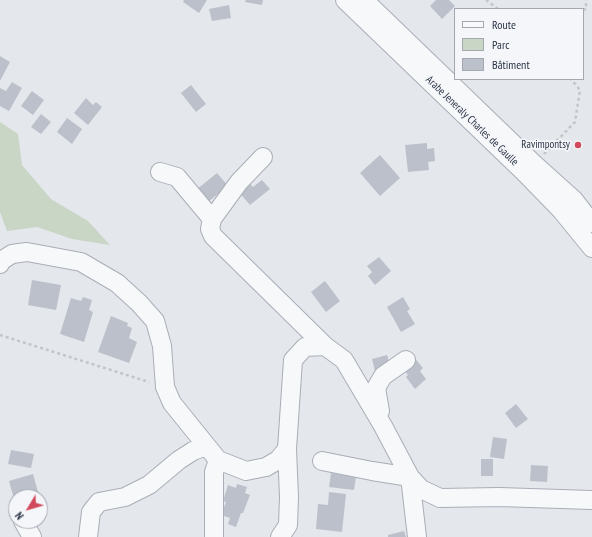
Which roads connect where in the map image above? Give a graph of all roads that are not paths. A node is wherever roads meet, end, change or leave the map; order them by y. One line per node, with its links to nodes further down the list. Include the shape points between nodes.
1 (346, 0): 7 (street, Arabe Jeneraly Charles de Gaulle, via 524,172 561,210)
2 (364, 0): 6 (street, Arabe Jeneraly Charles de Gaulle, via 574,200)
3 (263, 157): 5 (street, via 238,182)
4 (160, 172): 5 (street, via 177,177)
5 (212, 219): 9 (street, via 210,229 213,236)
6 (592, 223)
7 (592, 248)
8 (0, 262): 12 (street, via 12,254 27,252 82,262 117,283 140,303 155,321 162,346 165,387 172,403)
9 (325, 346): 11 (street, via 344,360); 13 (street, via 305,347 294,360)
10 (406, 360): 11 (street, via 382,376 376,388)
11 (383, 426): 16 (street)
12 (206, 446): 14 (street); 18 (street, via 179,460 149,485 125,497 99,502 91,512)
13 (287, 449): 14 (street, via 278,460 266,467 246,471); 20 (street, via 288,525)
14 (218, 460): 19 (street, via 214,472)
15 (322, 461): 16 (street)
16 (410, 477): 17 (street, via 421,489 440,498); 21 (street)
17 (592, 500)
18 (88, 537)
19 (214, 537)
20 (280, 537)
21 (417, 537)

